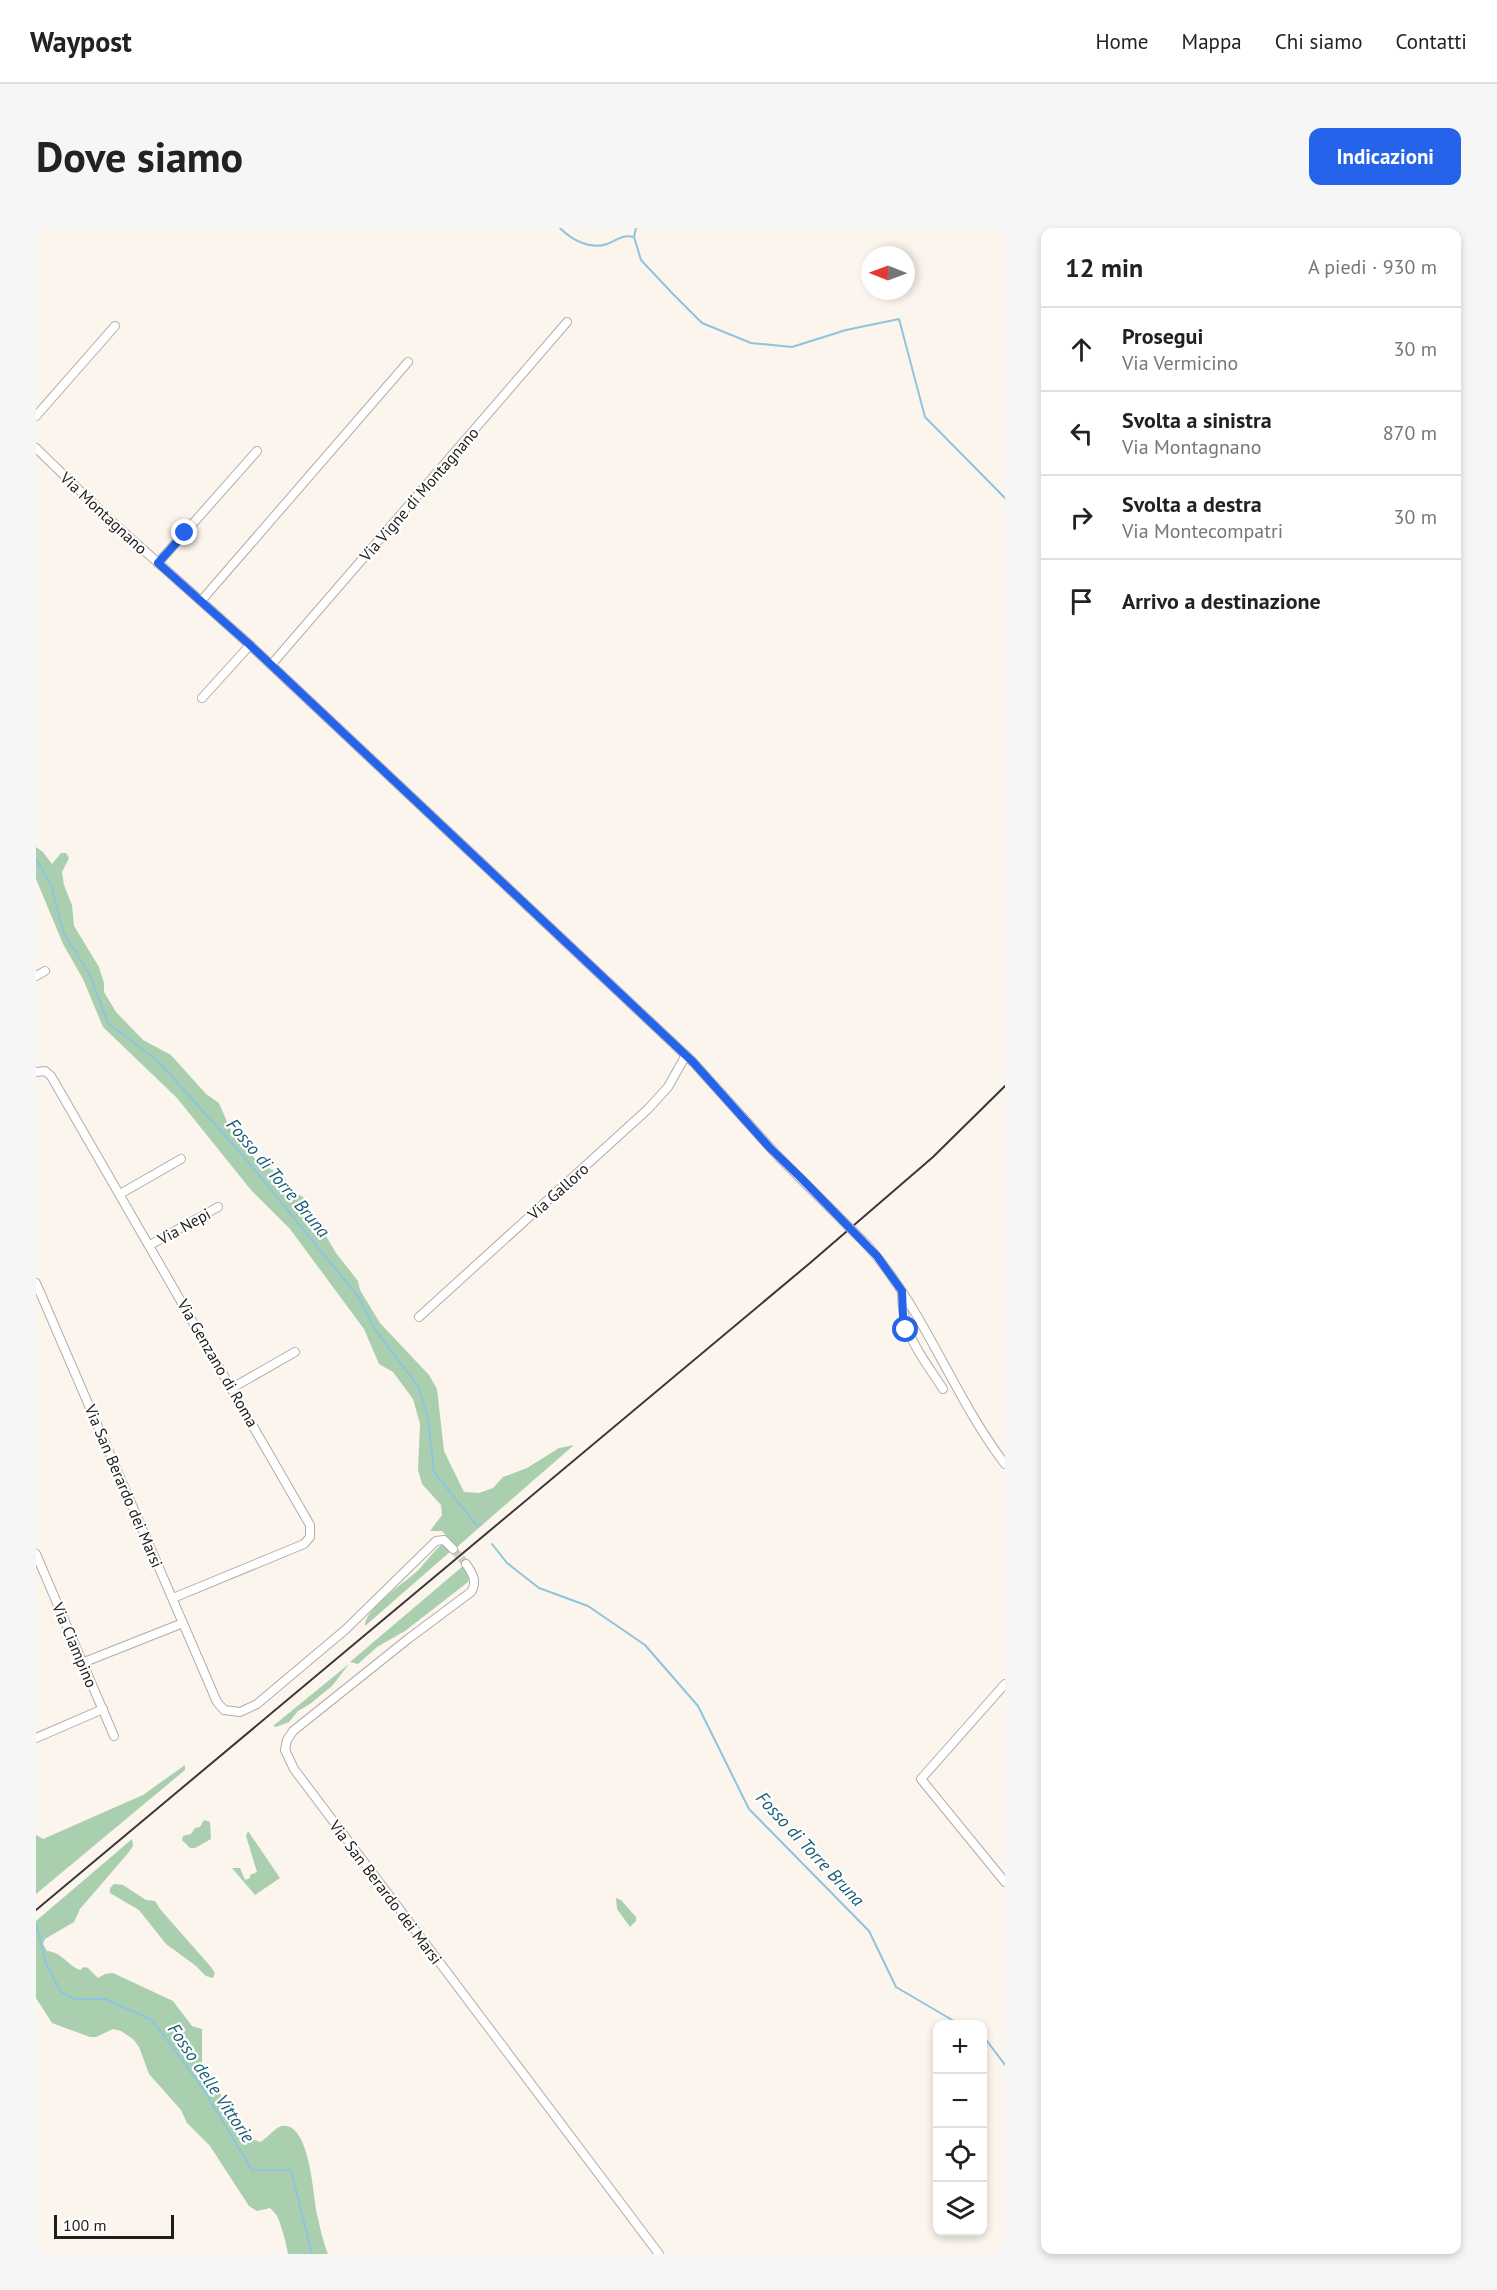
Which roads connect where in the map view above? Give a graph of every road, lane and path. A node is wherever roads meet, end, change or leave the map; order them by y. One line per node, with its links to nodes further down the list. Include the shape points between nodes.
1 (567, 322): 10 (street, Via Vigne di Montagnano)
2 (115, 326): 4 (street)
3 (408, 362): 8 (street)
4 (36, 416)
5 (36, 448): 7 (street, Via Montagnano)
6 (257, 451): 7 (street)
7 (158, 563): 8 (street, Via Montagnano)
8 (201, 601): 9 (street, Via Montagnano)
9 (250, 645): 10 (street, Via Montagnano); 11 (street)
10 (271, 665): 14 (street, Via Montagnano)
11 (202, 698)
12 (45, 971): 13 (street)
13 (36, 976)
14 (686, 1054): 21 (street, Via Montagnano, bridge, via 770,1148 868,1246); 22 (street, Via Galloro, via 665,1091 648,1109)
15 (36, 1072): 17 (street, Via Genzano di Roma, via 43,1070 51,1076)
16 (181, 1160): 17 (street)
17 (120, 1194): 19 (street, Via Genzano di Roma)
18 (218, 1207): 19 (street, Via Nepi)
19 (150, 1245): 24 (street, Via Genzano di Roma)
20 (36, 1283): 30 (street, Via San Berardo dei Marsi)
21 (902, 1291): 25 (street, via 908,1334); 26 (street, Via Montagnano)
22 (419, 1317)
23 (295, 1352): 24 (street)
24 (232, 1388): 30 (street, Via Genzano di Roma, via 306,1516 310,1537 304,1544)
25 (944, 1389)
26 (1005, 1464)
27 (453, 1549): 31 (street, Via San Berardo dei Marsi, via 444,1540 434,1542 336,1638 257,1704 240,1712 227,1711 219,1704)
28 (36, 1554): 32 (street, Via Ciampino)
29 (466, 1564): 38 (street, Via San Berardo dei Marsi, via 474,1578 471,1592 293,1731 286,1754)
30 (173, 1598): 31 (street, Via San Berardo dei Marsi)
31 (183, 1623): 32 (street)
32 (82, 1663): 34 (street, Via Ciampino)
33 (1005, 1684): 37 (street, via 919,1778)
34 (103, 1709): 35 (street, Via Ciampino); 36 (street)
35 (114, 1736)
36 (36, 1738)
37 (1005, 1882)
38 (659, 2254)

